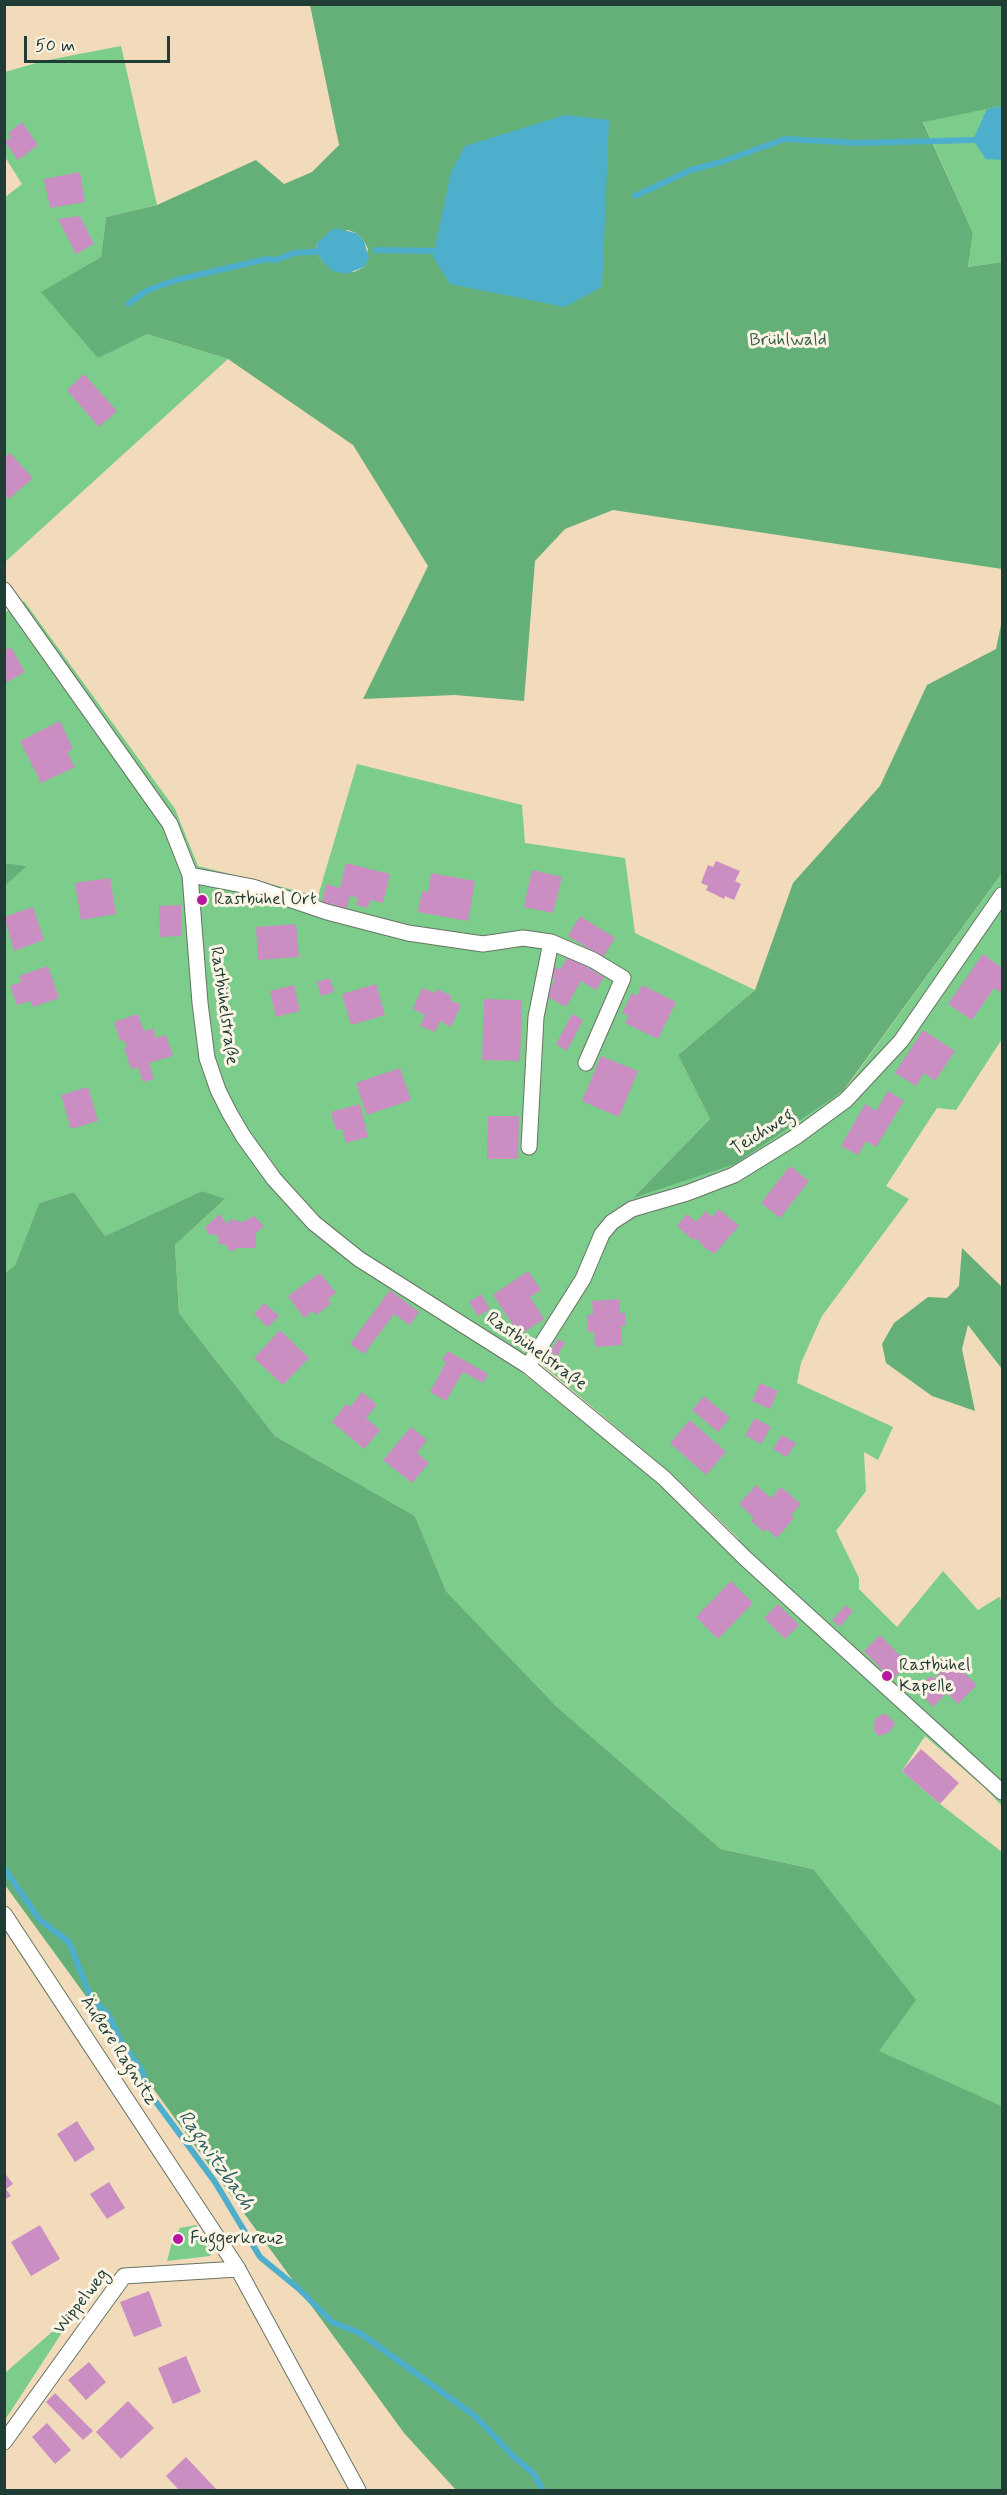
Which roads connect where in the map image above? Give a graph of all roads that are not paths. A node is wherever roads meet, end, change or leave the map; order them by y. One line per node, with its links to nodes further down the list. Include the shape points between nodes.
1 (4, 590): 2 (street, Rastbühelstraße, via 170,824)
2 (190, 875): 4 (street, via 253,887 408,933 483,944 523,938); 7 (street, Rastbühelstraße, via 207,1058 221,1097 255,1155 314,1223 359,1259)
3 (1002, 895): 7 (street, Teichweg, via 901,1041 846,1100 734,1175 632,1209 612,1222 602,1234 583,1279)
4 (551, 942): 5 (street, via 623,978); 6 (street, via 536,1017)
5 (586, 1063)
6 (529, 1147)
7 (528, 1366): 8 (street, Rastbühelstraße, via 664,1478 764,1575)
8 (1002, 1792)
9 (4, 1914): 10 (street, Äußere Ragnitz)
10 (238, 2269): 11 (street, Wippelweg, via 124,2276); 12 (street, Äußere Ragnitz)
11 (4, 2442)
12 (358, 2490)

